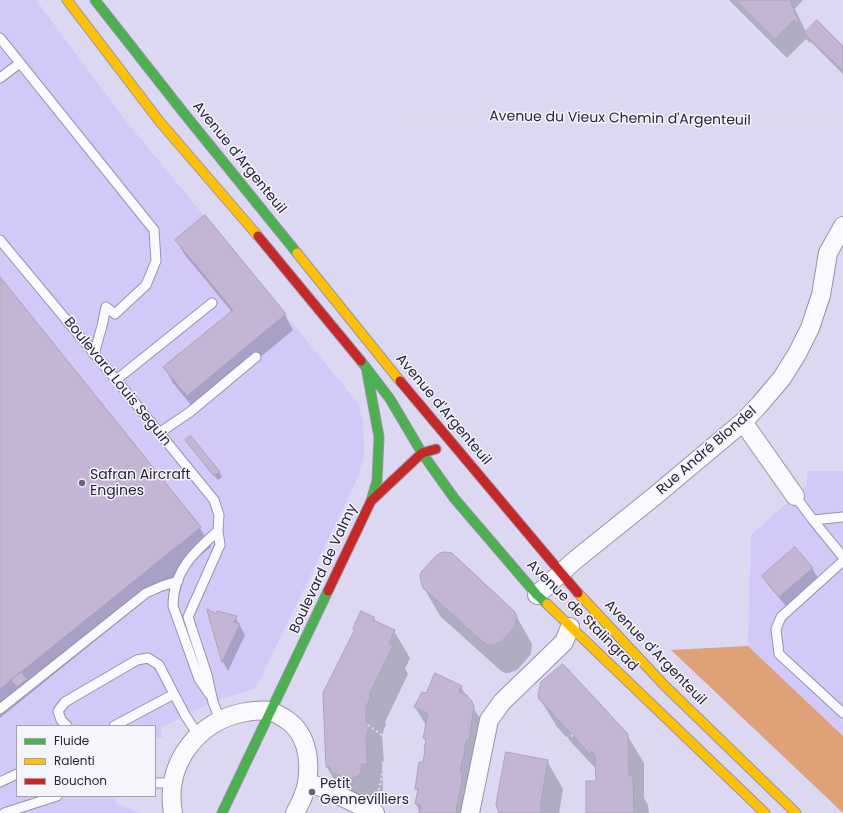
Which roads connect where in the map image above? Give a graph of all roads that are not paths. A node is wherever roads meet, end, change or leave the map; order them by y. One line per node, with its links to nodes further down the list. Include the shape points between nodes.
1 (67, 0): 11 (main road, via 160,122)
2 (95, 0): 13 (main road, Avenue d'Argenteuil, via 182,112)
3 (0, 38): 4 (lane)
4 (20, 63): 5 (lane); 9 (lane, via 154,230 156,261 146,285 115,314 106,307)
5 (0, 78)
6 (843, 226): 15 (street, Rue André Blondel, via 828,253 821,295 810,328 797,354 782,378)
7 (0, 240): 9 (lane, Boulevard Louis Seguin)
8 (212, 303): 12 (lane)
9 (94, 354): 12 (lane, Boulevard Louis Seguin)
10 (256, 357): 17 (lane, via 190,412)
11 (365, 366): 19 (main road, Avenue de Stalingrad, via 390,399); 21 (main road, via 379,437 377,481)
12 (116, 380): 17 (lane, Boulevard Louis Seguin)
13 (416, 400): 14 (main road); 18 (main road, Avenue d'Argenteuil)
14 (418, 415)
15 (743, 422): 20 (street); 27 (street, Rue André Blondel)
16 (420, 430): 19 (main road)
17 (159, 433): 24 (lane, Boulevard Louis Seguin, via 214,500 219,515)
18 (452, 444): 19 (main road, Boulevard de Valmy); 27 (main road, Avenue d'Argenteuil)
19 (422, 453): 21 (main road, Boulevard de Valmy); 29 (main road, Avenue de Stalingrad, via 454,498)
20 (795, 496): 23 (lane)
21 (371, 501): 34 (main road, Boulevard de Valmy)
22 (843, 518): 23 (lane)
23 (813, 520): 25 (lane)
24 (218, 531): 28 (lane, Boulevard Louis Seguin, via 200,546 183,566); 32 (lane, Boulevard Louis Seguin, via 220,545 188,617)
25 (843, 557)
26 (843, 560): 35 (lane, via 781,617 776,629 779,654)
27 (560, 572): 29 (street, Rue André Blondel); 53 (main road, Avenue d'Argenteuil, via 665,686)
28 (178, 581): 32 (lane, Boulevard Louis Seguin, via 173,606 199,679); 33 (lane, via 146,593)
29 (537, 595): 30 (main road, Avenue de Stalingrad)
30 (570, 627): 51 (street, via 564,642 502,702 489,720); 52 (main road, Avenue de Stalingrad)
31 (174, 694): 37 (lane, via 159,665 148,658 137,660 65,702 58,711); 38 (lane); 39 (lane)
32 (213, 700): 36 (lane, Boulevard Louis Seguin)
33 (0, 709)
34 (271, 711): 36 (street, via 235,714); 44 (street, via 293,724 300,733 306,746); 49 (main road, Boulevard de Valmy)
35 (843, 713)
36 (220, 720): 39 (street)
37 (66, 725)
38 (116, 725)
39 (198, 735): 43 (street, via 178,764)
40 (16, 774): 41 (lane)
41 (0, 782)
42 (156, 783): 43 (lane)
43 (173, 783): 48 (street)
44 (307, 783): 46 (street); 50 (street)
45 (54, 797): 47 (lane)
46 (376, 807)
47 (4, 813)
48 (173, 813)
49 (222, 813)
50 (295, 813)
51 (470, 813)
52 (765, 813)
53 (796, 813)

